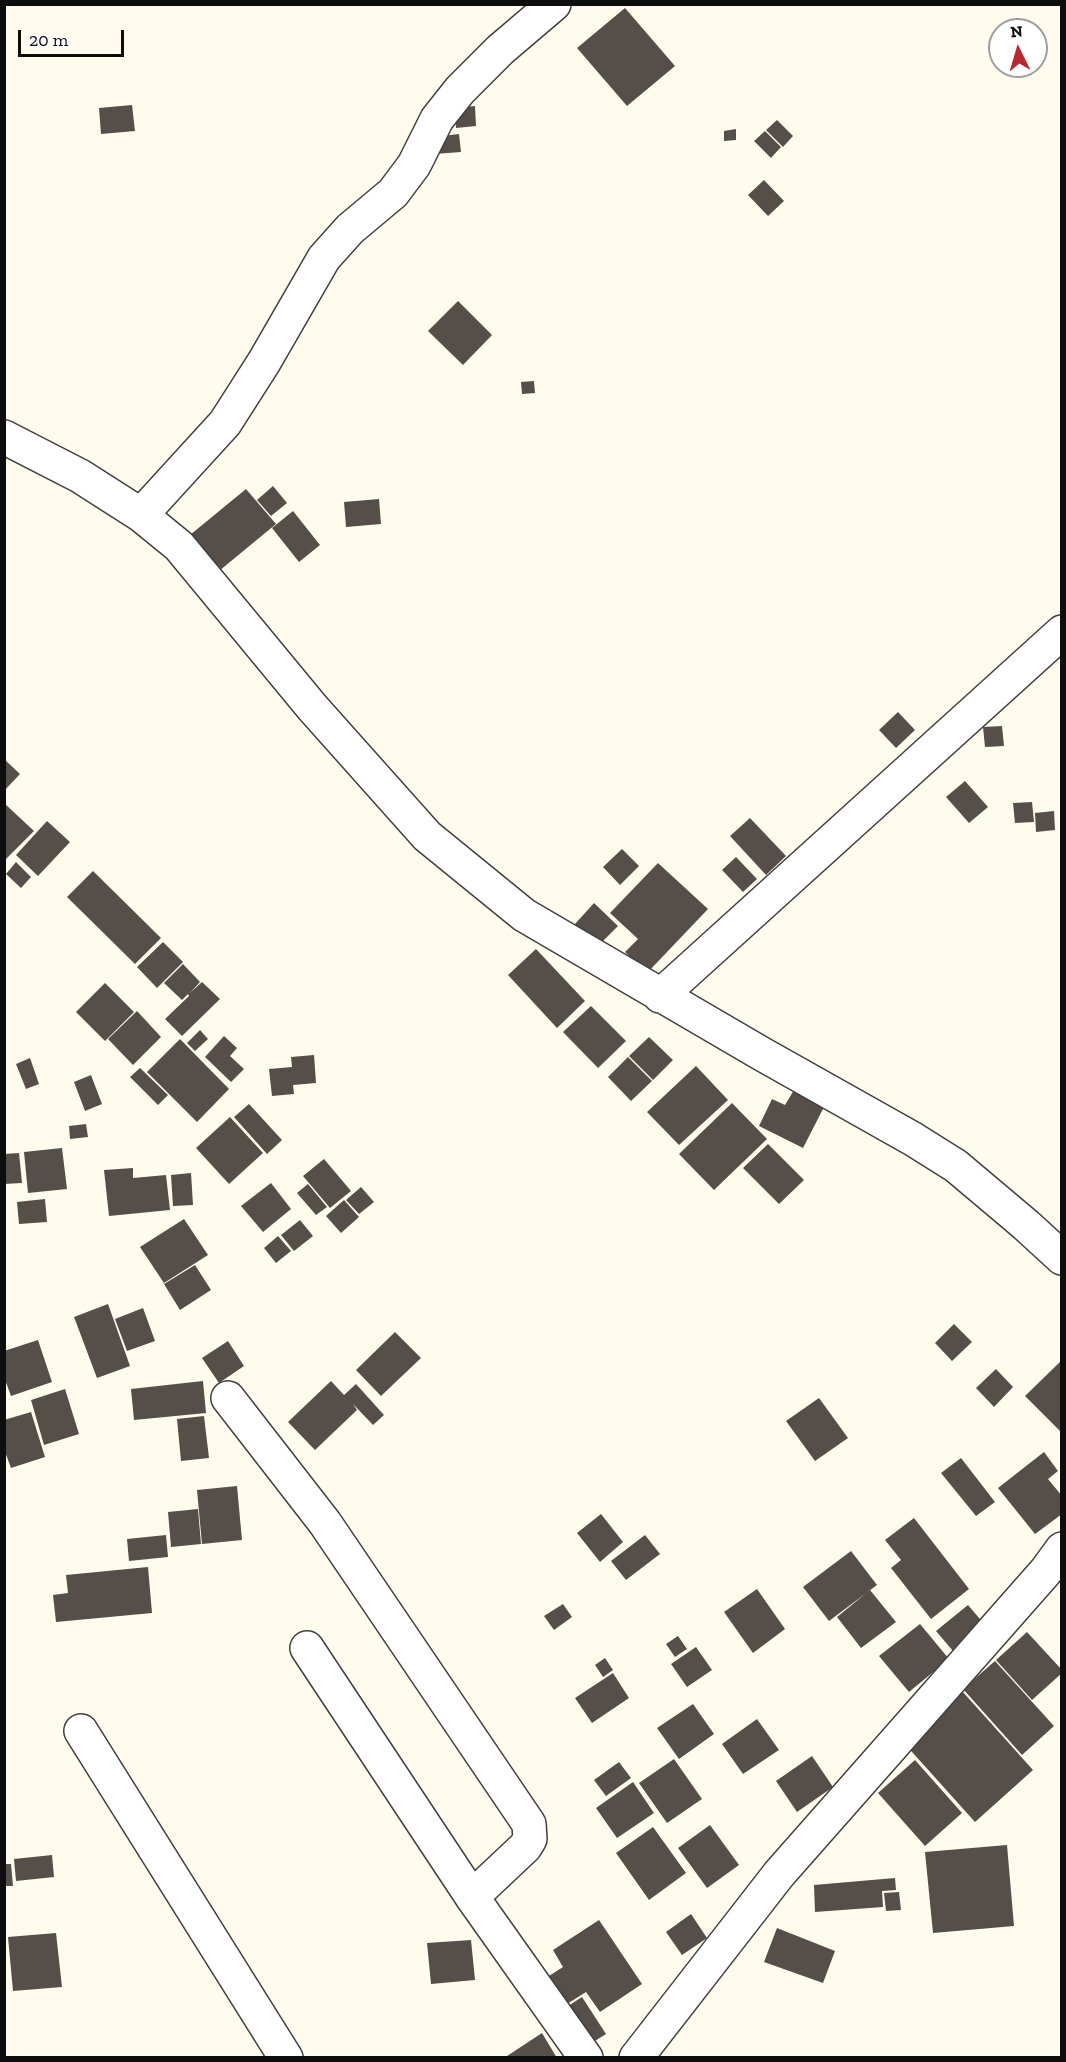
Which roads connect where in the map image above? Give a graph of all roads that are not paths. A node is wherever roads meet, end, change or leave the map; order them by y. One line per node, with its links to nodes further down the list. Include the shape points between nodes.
1 (554, 4): 3 (street, via 460,90 437,119 414,165 393,193 350,229 324,258 225,423)
2 (4, 436): 3 (street, via 80,476)
3 (141, 515): 5 (street, via 179,546 312,707 427,836 524,915)
4 (1062, 632): 5 (street)
5 (660, 996): 6 (street, via 956,1166)
6 (1062, 1258)
7 (228, 1398): 11 (street, via 325,1523 529,1824 530,1839 525,1847)
8 (1062, 1549): 14 (street, via 778,1874)
9 (307, 1648): 11 (street)
10 (81, 1731): 12 (street)
11 (472, 1897): 13 (street)
12 (286, 2058)
13 (586, 2058)
14 (636, 2058)

